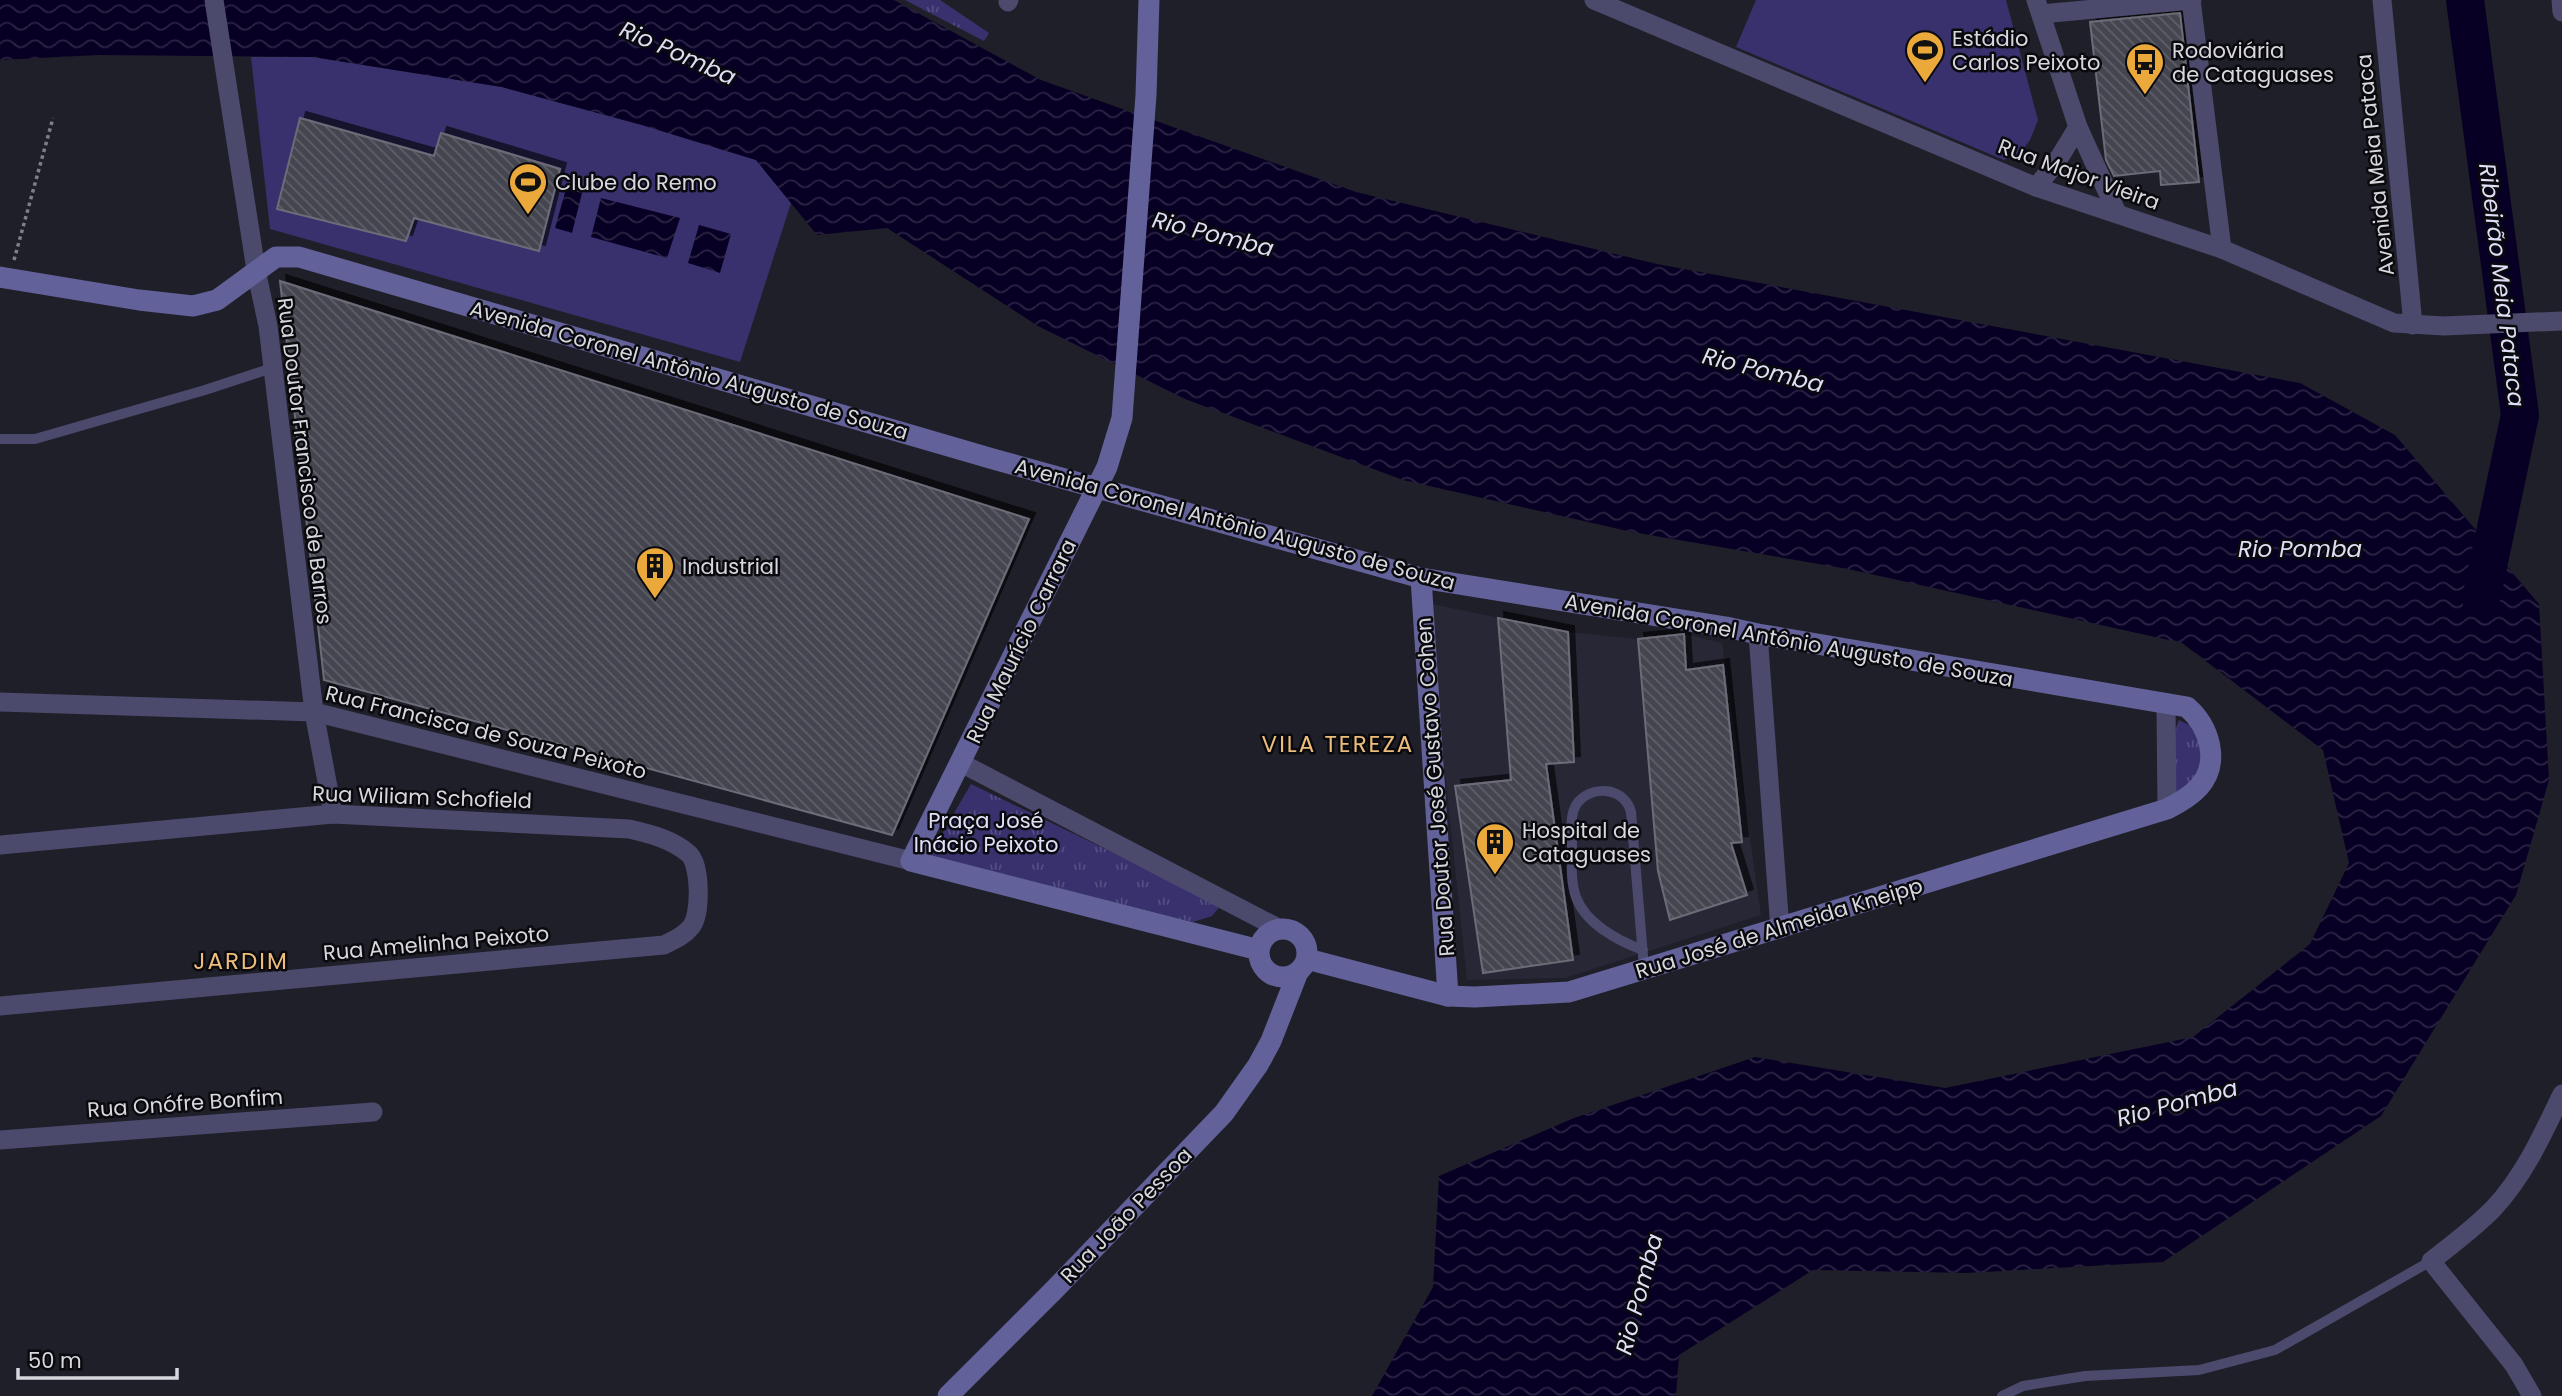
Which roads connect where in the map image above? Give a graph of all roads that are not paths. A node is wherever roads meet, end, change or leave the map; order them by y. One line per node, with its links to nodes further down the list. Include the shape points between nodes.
1 (214, 0): 14 (street, Rua Doutor Francisco de Barros)
2 (1149, 0): 20 (street, Rua Maurício Carrara, via 1122,418)
3 (1594, 0): 7 (street, Rua Major Vieira)
4 (2192, 0): 8 (street); 13 (street)
5 (2382, 0): 17 (street, Avenida Meia Pataca)
6 (2561, 0): 9 (street)
7 (1628, 7): 11 (street, Rua Major Vieira)
8 (2039, 7): 10 (street)
9 (2562, 12)
10 (2078, 127): 11 (street); 12 (street)
11 (2036, 187): 12 (street, Rua Major Vieira)
12 (2118, 213): 13 (street, Rua Major Vieira)
13 (2222, 249): 17 (street, Rua Major Vieira, via 2367,313)
14 (256, 270): 15 (street, Avenida Coronel Antônio Augusto de Souza, via 217,300 193,306); 18 (street, Rua Doutor Francisco de Barros); 20 (street, Avenida Coronel Antônio Augusto de Souza, via 276,257 299,257)
15 (4, 278)
16 (2562, 321): 17 (street, Rua Major Vieira)
17 (2413, 325)
18 (272, 368): 19 (lane, via 35,439); 25 (street, Rua Doutor Francisco de Barros)
19 (0, 439)
20 (1097, 488): 21 (street, Avenida Coronel Antônio Augusto de Souza); 27 (street, Rua Maurício Carrara)
21 (1421, 578): 22 (street, Avenida Coronel Antônio Augusto de Souza); 38 (street, Rua Doutor José Gustavo Cohen)
22 (1758, 634): 24 (street, Avenida Coronel Antônio Augusto de Souza); 34 (street)
23 (0, 702): 25 (street, Rua Francisca de Souza Peixoto)
24 (2166, 705): 26 (street, Avenida Coronel Antônio Augusto de Souza, via 2187,707 2196,715); 28 (street)
25 (314, 712): 29 (street, Rua Doutor Francisco de Barros); 31 (street, Rua Francisca de Souza Peixoto)
26 (2211, 748): 28 (street, Rua José de Almeida Kneipp, via 2201,785)
27 (961, 763): 31 (street, Rua Maurício Carrara); 33 (street)
28 (2167, 809): 34 (street, Rua José de Almeida Kneipp)
29 (332, 814): 30 (street, Rua Wiliam Schofield); 32 (street, Rua Wiliam Schofield, via 629,829 674,843 691,856)
30 (0, 845)
31 (911, 862): 35 (street)
32 (697, 875): 39 (street, Rua Amelinha Peixoto, via 693,926 664,945)
33 (1280, 929): 35 (street, via 1266,935); 37 (street, via 1302,937 1307,951)
34 (1780, 929): 36 (street, Rua José de Almeida Kneipp)
35 (1263, 959): 37 (street, via 1275,975 1283,976); 40 (street)
36 (1643, 959): 36 (lane, via 1629,802 1613,791 1600,791 1578,802 1572,816 1576,899 1598,925); 38 (street, Rua José de Almeida Kneipp, via 1569,992)
37 (1302, 965): 38 (street, Rua José de Almeida Kneipp); 40 (street, Rua João Pessoa)
38 (1448, 996)
39 (0, 1006)
40 (1279, 1015): 45 (street, Rua João Pessoa, via 1258,1065 1224,1113)
41 (2562, 1094): 44 (street, via 2538,1144 2494,1208)
42 (373, 1112): 43 (street, Rua Onófre Bonfim)
43 (0, 1140)
44 (2431, 1261): 46 (lane, via 2275,1350 2199,1370 2085,1376 2023,1386); 47 (street, via 2514,1365)
45 (948, 1396)
46 (2002, 1396)
47 (2532, 1396)

